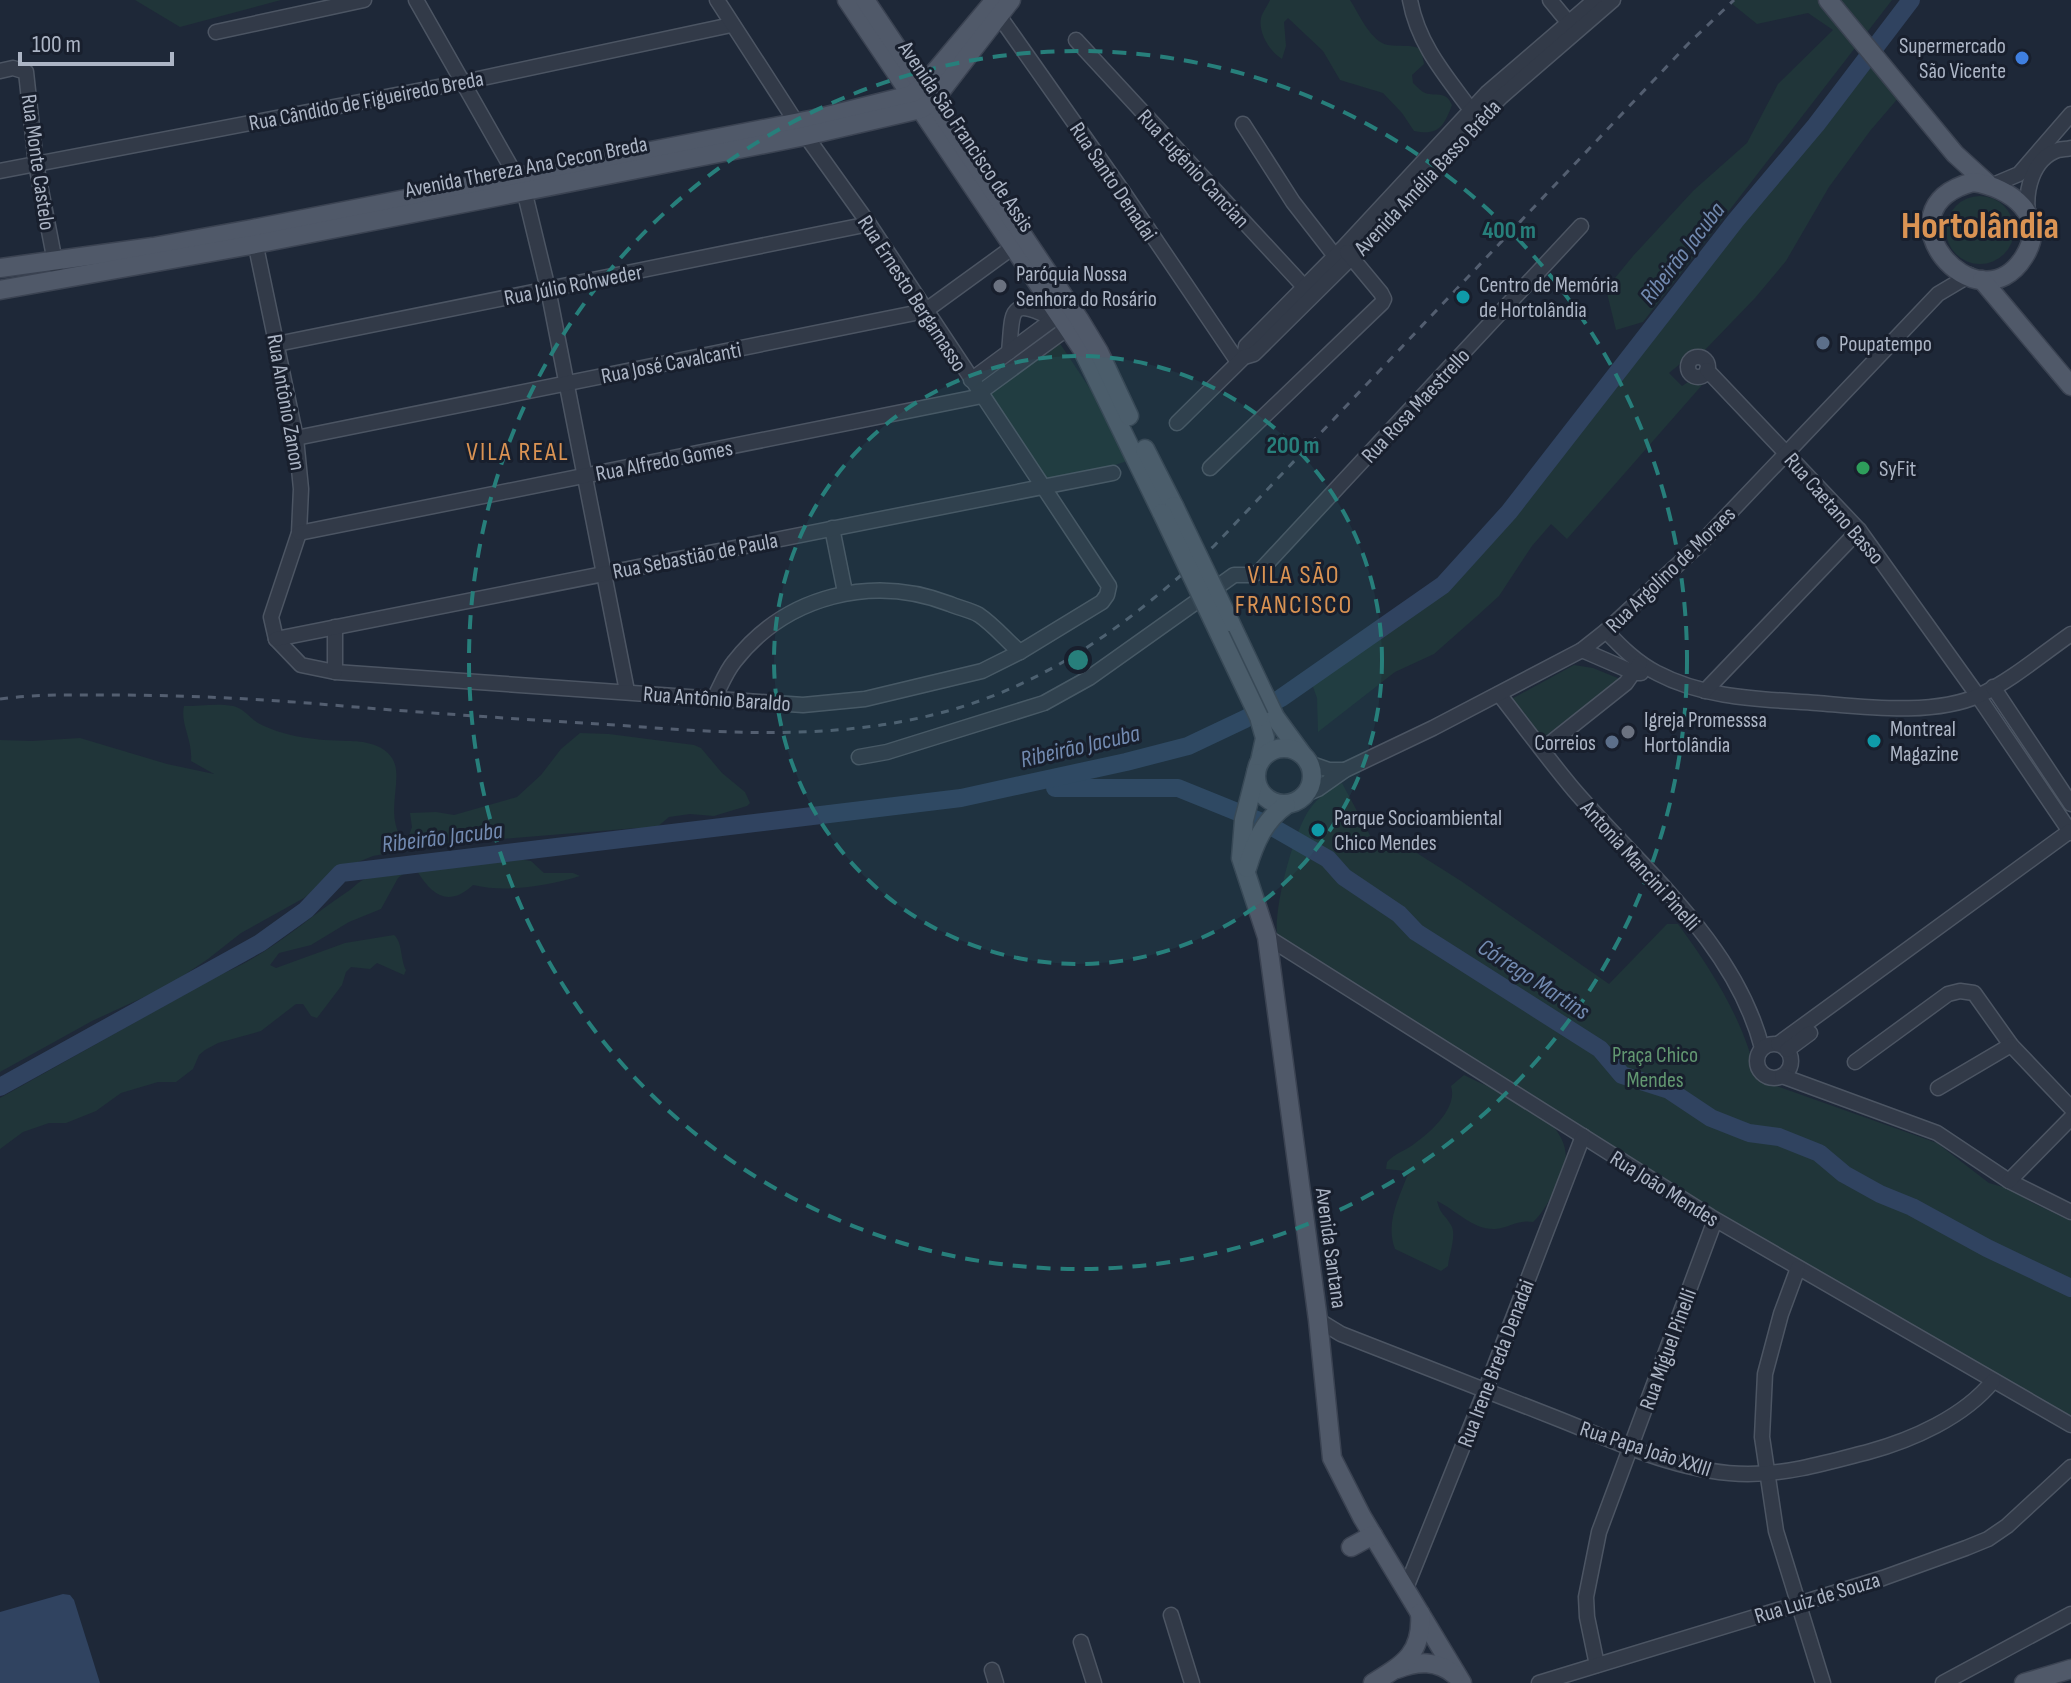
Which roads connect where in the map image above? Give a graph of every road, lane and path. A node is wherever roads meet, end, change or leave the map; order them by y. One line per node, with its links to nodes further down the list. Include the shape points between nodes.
1 (364, 0): 15 (street)
2 (416, 0): 18 (street)
3 (717, 0): 13 (street, Rua Ernesto Bergamasso)
4 (847, 0): 19 (main road, Avenida São Francisco de Assis)
5 (865, 0): 19 (main road, Avenida São Francisco de Assis)
6 (1011, 0): 12 (main road)
7 (1410, 0): 20 (street, via 1414,24 1427,48)
8 (1550, 0): 14 (street)
9 (1595, 0): 14 (street, Avenida Amélia Basso Brêda)
10 (1613, 0): 14 (street, Avenida Amélia Basso Brêda)
11 (1828, 0): 25 (main road)
12 (994, 5): 19 (main road); 50 (street, Rua Santo Denadai)
13 (731, 25): 18 (street, Rua Cândido de Figueiredo Breda); 23 (street, Rua Ernesto Bergamasso)
14 (1572, 27): 20 (street, Avenida Amélia Basso Brêda); 37 (street, Avenida Amélia Basso Brêda)
15 (216, 32)
16 (1076, 40): 44 (street, Rua Eugênio Cancian)
17 (0, 71): 26 (street, Rua Monte Castelo, via 26,72)
18 (464, 82): 26 (street, Rua Cândido de Figueiredo Breda); 28 (street)
19 (922, 97): 23 (main road, Avenida Thereza Ana Cecon Breda); 35 (main road, Avenida São Francisco de Assis)
20 (1471, 110): 37 (street, Avenida Amélia Basso Brêda)
21 (2071, 114): 24 (street)
22 (1243, 124): 37 (street, via 1293,202)
23 (800, 129): 28 (main road, Avenida Thereza Ana Cecon Breda); 32 (street, Rua Ernesto Bergamasso)
24 (2060, 145): 29 (street, via 2019,174); 31 (street, via 2028,183)
25 (1955, 154): 29 (main road); 30 (main road)
26 (36, 164): 27 (street, Rua Cândido de Figueiredo Breda); 38 (street, Rua Monte Castelo)
27 (0, 171)
28 (520, 183): 34 (main road, Avenida Thereza Ana Cecon Breda); 42 (street)
29 (1990, 184): 30 (main road, via 1973,182); 31 (main road, via 2012,195)
30 (1950, 192): 36 (main road, via 1933,218)
31 (2028, 214): 40 (main road, via 2031,239 2021,263 2002,277)
32 (869, 224): 42 (street, Rua Júlio Rohweder); 46 (street, Rua Ernesto Bergamasso)
33 (1581, 226): 85 (street, Rua Rosa Maestrello, via 1259,572 1234,575 1044,703)
34 (254, 237): 38 (main road, Avenida Thereza Ana Cecon Breda); 41 (main road, Avenida Thereza Ana Cecon Breda); 48 (street, Rua Antônio Zanon)
35 (1019, 242): 46 (street, Rua José Cavalcanti); 47 (main road, Avenida São Francisco de Assis)
36 (1935, 248): 40 (main road, via 1955,270); 45 (street, via 1943,270)
37 (1343, 254): 44 (street, Avenida Amélia Basso Brêda); 59 (street, via 1381,293 1382,303)
38 (54, 259): 39 (main road, Avenida Thereza Ana Cecon Breda); 41 (street, Rua Monte Castelo)
39 (0, 268)
40 (1976, 278): 45 (street, Rua Argolino de Moraes); 53 (main road)
41 (58, 280): 43 (main road, Avenida Thereza Ana Cecon Breda)
42 (548, 289): 48 (street, Rua Júlio Rohweder); 52 (street)
43 (0, 290)
44 (1308, 291): 50 (street, Avenida Amélia Basso Brêda, via 1254,354)
45 (1940, 292): 57 (street, Rua Argolino de Moraes)
46 (925, 311): 52 (street, Rua José Cavalcanti); 54 (street, Rua Ernesto Bergamasso)
47 (1066, 317): 49 (street); 49 (street, via 1032,308 1017,310 1010,320); 54 (street); 58 (main road, Avenida São Francisco de Assis)
48 (277, 344): 56 (street, Rua Antônio Zanon)
49 (1009, 352): 54 (street)
50 (1241, 359): 55 (street, Avenida Amélia Basso Brêda)
51 (1707, 370): 57 (street, Rua Caetano Basso)
52 (566, 384): 56 (street, Rua José Cavalcanti); 61 (street)
53 (2071, 386)
54 (978, 390): 61 (street, Rua Alfredo Gomes); 62 (street, Rua Ernesto Bergamasso)
55 (1177, 423)
56 (296, 438): 65 (street, Rua Antônio Zanon)
57 (1788, 452): 64 (street, Rua Caetano Basso); 70 (street, Rua Argolino de Moraes)
58 (1144, 461): 83 (main road, Avenida Santana, bridge)
59 (1210, 468)
60 (1113, 473): 62 (street, Rua Sebastião de Paula)
61 (585, 475): 65 (street, Rua Alfredo Gomes); 66 (street)
62 (1042, 486): 63 (street, Rua Sebastião de Paula); 67 (street, Rua Ernesto Bergamasso)
63 (832, 528): 66 (street, Rua Sebastião de Paula); 68 (street)
64 (1859, 530): 79 (street); 81 (street, Rua Caetano Basso)
65 (299, 533): 72 (street, Rua Antônio Zanon, via 271,617)
66 (605, 573): 69 (street, Rua Sebastião de Paula); 78 (street)
67 (1109, 586): 74 (street, Rua Antônio Baraldo, via 1102,602)
68 (845, 592): 74 (street, via 879,589 931,597 978,615); 82 (street, via 766,630 733,663)
69 (335, 627): 72 (street, Rua Sebastião de Paula); 76 (street)
70 (1606, 631): 73 (street, Rua Argolino de Moraes); 75 (street)
71 (2071, 634): 77 (street)
72 (276, 639): 76 (street, Rua Antônio Baraldo, via 301,665)
73 (1582, 650): 75 (street); 80 (street, Rua Argolino de Moraes)
74 (1020, 652): 82 (street, Rua Antônio Baraldo, via 982,671 865,699 803,705)
75 (1638, 668): 79 (street); 84 (street)
76 (335, 672): 78 (street, Rua Antônio Baraldo)
77 (1993, 687): 81 (street); 90 (street)
78 (627, 691): 82 (street, Rua Antônio Baraldo)
79 (1705, 691): 81 (street, via 1882,708 1930,707)
80 (1499, 694): 84 (street, Antonia Mancini Pinelli); 88 (street, Rua Argolino de Moraes)
81 (1978, 696): 92 (street, Rua Caetano Basso)
82 (713, 700)
83 (1266, 714): 86 (main road, Avenida Santana); 87 (main road, Avenida Santana)
84 (1543, 749): 97 (street, Antonia Mancini Pinelli, via 1703,935 1737,984)
85 (859, 757)
86 (1306, 759): 87 (main road, via 1290,748 1276,749); 88 (street, via 1329,770); 89 (main road, via 1312,779)
87 (1258, 767): 91 (main road, via 1262,794); 93 (main road, Avenida Santana, via 1245,814 1241,850)
88 (1345, 770): 89 (street, Rua Argolino de Moraes)
89 (1306, 794): 91 (main road)
90 (2071, 804)
91 (1286, 805): 93 (main road, via 1266,824)
92 (2071, 835): 96 (street)
93 (1246, 871): 94 (main road, Avenida Santana)
94 (1267, 937): 103 (street, Rua João Mendes); 108 (main road, Avenida Santana)
95 (2011, 1045): 98 (street, via 1974,993 1960,991 1948,994); 100 (street); 101 (street)
96 (1783, 1047): 97 (street, via 1772,1043); 99 (street, via 1790,1065)
97 (1762, 1048): 99 (street, via 1759,1070 1769,1077)
98 (1855, 1062)
99 (1782, 1076): 104 (street, via 1937,1133)
100 (1938, 1088)
101 (2071, 1108)
102 (2071, 1118): 104 (street)
103 (1583, 1136): 106 (street, Rua João Mendes); 110 (street, Rua Irene Breda Denadai)
104 (2009, 1181): 105 (street)
105 (2071, 1212)
106 (1715, 1220): 107 (street, Rua João Mendes); 112 (street, Rua Miguel Pinelli)
107 (1798, 1268): 109 (street, Rua João Mendes); 114 (street, via 1765,1374 1762,1437)
108 (1318, 1328): 110 (street, Rua Papa João XXIII); 115 (main road, Avenida Santana, via 1332,1458)
109 (1993, 1381): 111 (street, Rua João Mendes); 114 (street, Rua Papa João XXIII, via 1959,1412 1887,1446)
110 (1485, 1391): 112 (street, Rua Papa João XXIII); 117 (street, Rua Irene Breda Denadai)
111 (2071, 1425)
112 (1631, 1448): 114 (street, Rua Papa João XXIII, via 1712,1471); 123 (street, Rua Miguel Pinelli, via 1599,1532 1587,1586)
113 (2071, 1467): 118 (street, Rua Luiz de Souza, via 1988,1539)
114 (1768, 1473): 118 (street, via 1776,1531)
115 (1373, 1535): 116 (main road); 117 (main road, Avenida Santana)
116 (1351, 1547)
117 (1406, 1588): 119 (main road, Avenida Santana)
118 (1797, 1603): 123 (street, Rua Luiz de Souza); 131 (street)
119 (1420, 1613): 124 (main road, Avenida Santana, via 1419,1641); 129 (main road, Avenida Santana)
120 (2071, 1614): 132 (street)
121 (1171, 1615): 127 (street)
122 (1081, 1642): 126 (street)
123 (1597, 1665): 130 (street, Rua Luiz de Souza)
124 (1397, 1669): 128 (main road, Avenida Santana); 129 (main road, Avenida Santana, via 1435,1664)
125 (2071, 1669): 133 (main road)
126 (1094, 1683)
127 (1192, 1683)
128 (1373, 1683)
129 (1462, 1683)
130 (1539, 1683)
131 (1823, 1683)
132 (1943, 1683)
133 (2024, 1683)

